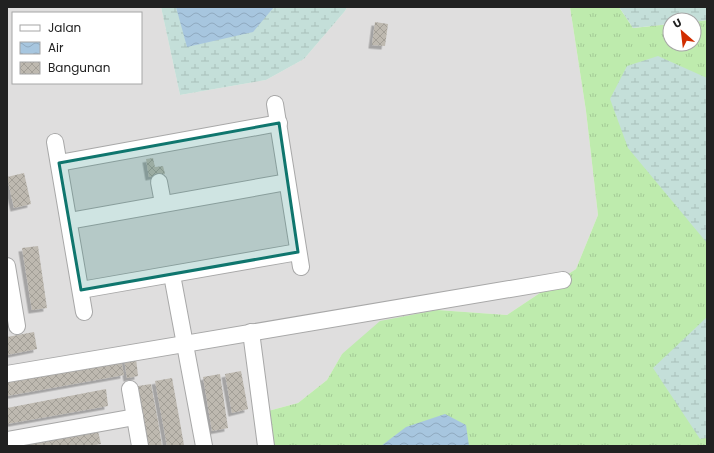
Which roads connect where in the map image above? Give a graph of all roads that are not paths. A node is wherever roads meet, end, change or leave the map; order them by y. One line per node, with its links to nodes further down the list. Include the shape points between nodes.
1 (275, 104): 2 (street)
2 (279, 123): 4 (street); 6 (street)
3 (55, 142): 4 (street)
4 (59, 163): 8 (street)
5 (159, 182): 7 (street)
6 (287, 182): 7 (street); 10 (street, via 299,260)
7 (163, 203): 8 (street)
8 (69, 221): 12 (street)
9 (7, 266): 13 (street)
10 (172, 275): 12 (street); 17 (street)
11 (563, 280): 16 (street)
12 (81, 290): 14 (street)
13 (10, 304): 15 (street)
14 (84, 312)
15 (17, 326)
16 (251, 332): 17 (street); 24 (street)
17 (184, 343): 18 (street); 23 (street)
18 (7, 374)
19 (130, 390): 20 (street)
20 (135, 417): 21 (street); 22 (street)
21 (7, 440)
22 (140, 446)
23 (204, 446)
24 (266, 446)

